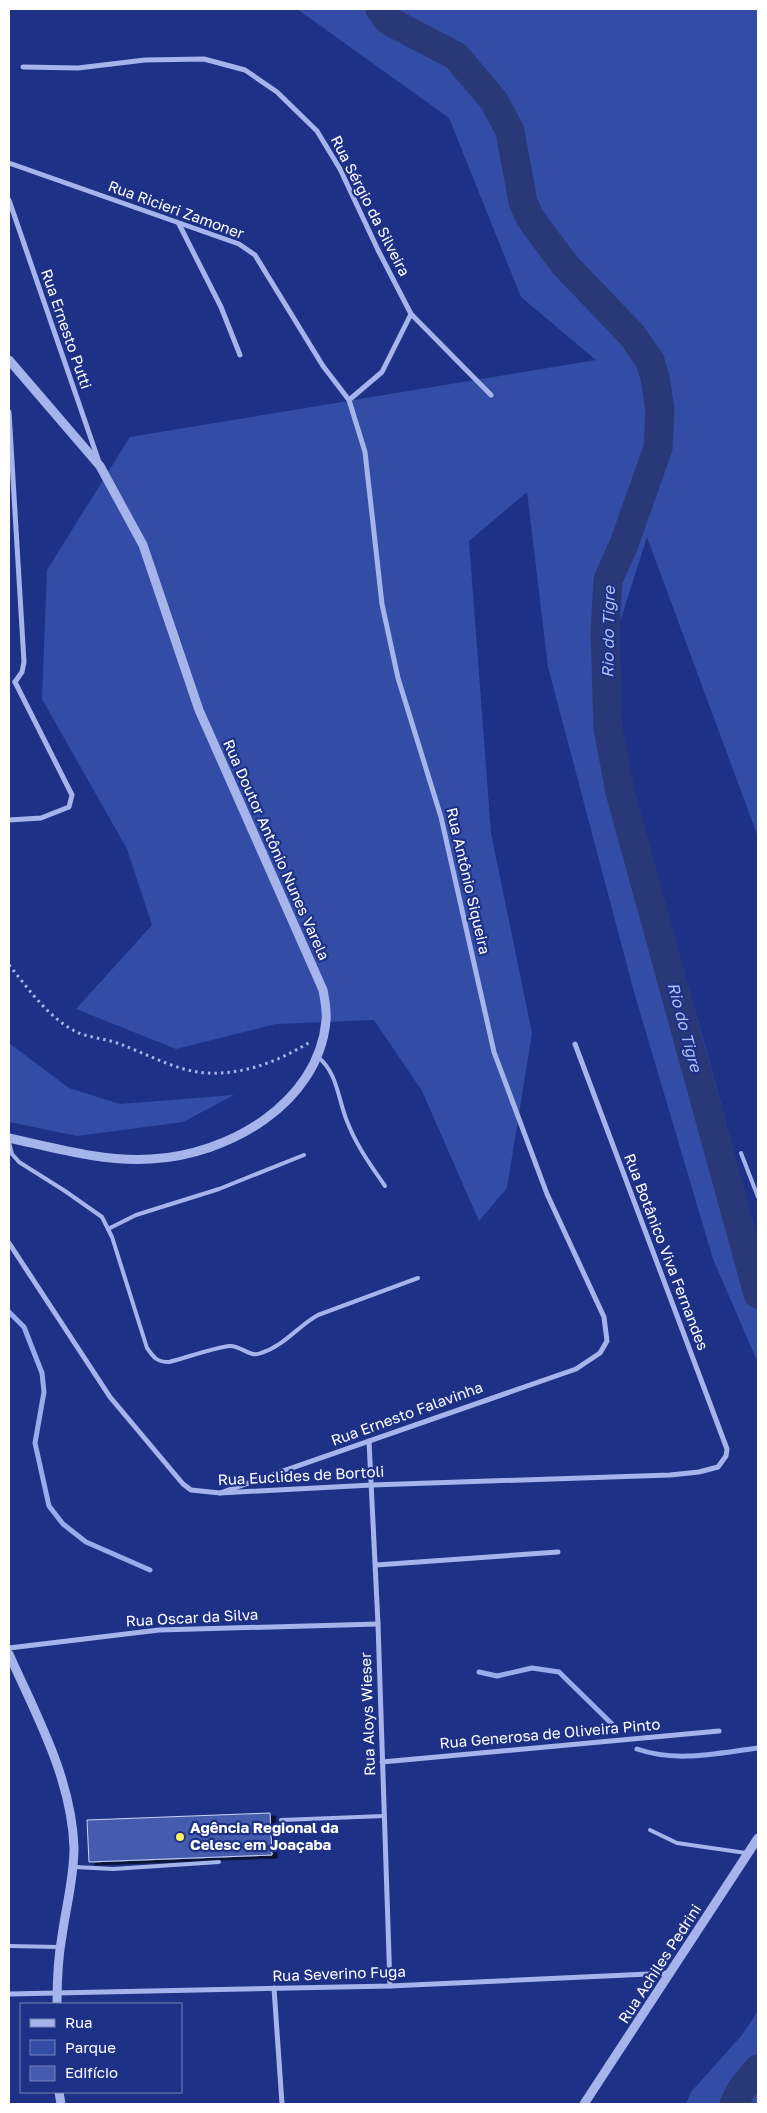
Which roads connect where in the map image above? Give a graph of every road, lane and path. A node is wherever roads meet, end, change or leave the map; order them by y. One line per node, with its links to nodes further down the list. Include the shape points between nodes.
1 (23, 67): 5 (street, Rua Sérgio da Silveira, via 78,68 145,60 204,60 245,70 278,92 317,131 340,169)
2 (9, 163): 4 (street, Rua Ricieri Zamoner)
3 (9, 200): 11 (street, Rua Ernesto Putti)
4 (179, 224): 6 (street, via 221,307); 9 (street, Rua Ricieri Zamoner, via 239,244 255,255 323,366)
5 (411, 314): 8 (street, Rua Sérgio da Silveira); 9 (street, via 382,372)
6 (240, 355)
7 (9, 360): 11 (street, Rua Doutor Antônio Nunes Varela)
8 (491, 395)
9 (349, 400): 26 (street, Rua Antônio Siqueira, via 365,452 382,604 398,678 441,817 494,1052 547,1194 604,1317 607,1341)
10 (9, 412): 12 (street, via 24,662 22,672)
11 (100, 466): 15 (street, Rua Doutor Antônio Nunes Varela, via 144,545 199,710 323,990 327,1018)
12 (12, 682): 13 (street, via 72,795 72,801 69,807 41,818)
13 (9, 820)
14 (9, 966): 15 (path, via 43,1006 73,1030 205,1073 246,1070 289,1054)
15 (325, 1033): 17 (street, Rua Doutor Antônio Nunes Varela)
16 (575, 1044): 28 (street, Rua Botânico Viva Fernandes, via 727,1449)
17 (318, 1057): 18 (street, Rua Doutor Antônio Nunes Varela, via 292,1096 250,1130 177,1157 122,1159); 21 (lane, via 331,1071 348,1125 360,1149)
18 (9, 1140): 23 (lane, via 12,1154 19,1162 102,1216)
19 (741, 1153): 22 (lane)
20 (304, 1155): 23 (lane, via 219,1189 136,1215)
21 (385, 1186)
22 (758, 1197)
23 (108, 1229): 25 (lane, via 147,1348 161,1362 230,1346 259,1354 277,1347 302,1323 318,1315)
24 (9, 1243): 30 (street, Rua Euclides de Bortoli, via 110,1397 183,1484 192,1490)
25 (418, 1278)
26 (600, 1353): 27 (street, Rua Ernesto Falavinha, via 576,1369)
27 (369, 1441): 29 (street, Rua Aloys Wieser); 30 (street, Rua Ernesto Falavinha)
28 (718, 1467): 29 (street, Rua Euclides de Bortoli, via 670,1474)
29 (372, 1485): 30 (street, Rua Euclides de Bortoli); 32 (street, Rua Aloys Wieser)
30 (220, 1493)
31 (558, 1552): 32 (street)
32 (376, 1565): 33 (street, Rua Aloys Wieser)
33 (378, 1624): 34 (street, Rua Oscar da Silva, via 159,1630); 37 (street, Rua Aloys Wieser)
34 (9, 1648)
35 (9, 1654): 44 (street, via 63,1782 74,1848)
36 (719, 1731): 37 (street, Rua Generosa de Oliveira Pinto)
37 (382, 1762): 38 (street, Rua Aloys Wieser)
38 (384, 1816): 39 (lane); 48 (street, Rua Aloys Wieser)
39 (281, 1820)
40 (650, 1830): 42 (lane, via 677,1842)
41 (758, 1838): 42 (street, Rua Achiles Pedrini)
42 (748, 1853): 47 (street, Rua Achiles Pedrini)
43 (218, 1862): 44 (lane, via 113,1869)
44 (72, 1867): 46 (street)
45 (9, 1946): 46 (lane)
46 (61, 1947): 50 (street)
47 (670, 1973): 48 (street, Rua Severino Fuga); 54 (street, Rua Achiles Pedrini)
48 (390, 1986): 49 (street, Rua Severino Fuga)
49 (274, 1988): 50 (street, Rua Severino Fuga); 53 (street)
50 (57, 1993): 51 (street, Rua Severino Fuga); 52 (street)
51 (9, 1994)
52 (57, 2003)
53 (282, 2104)
54 (584, 2104)

